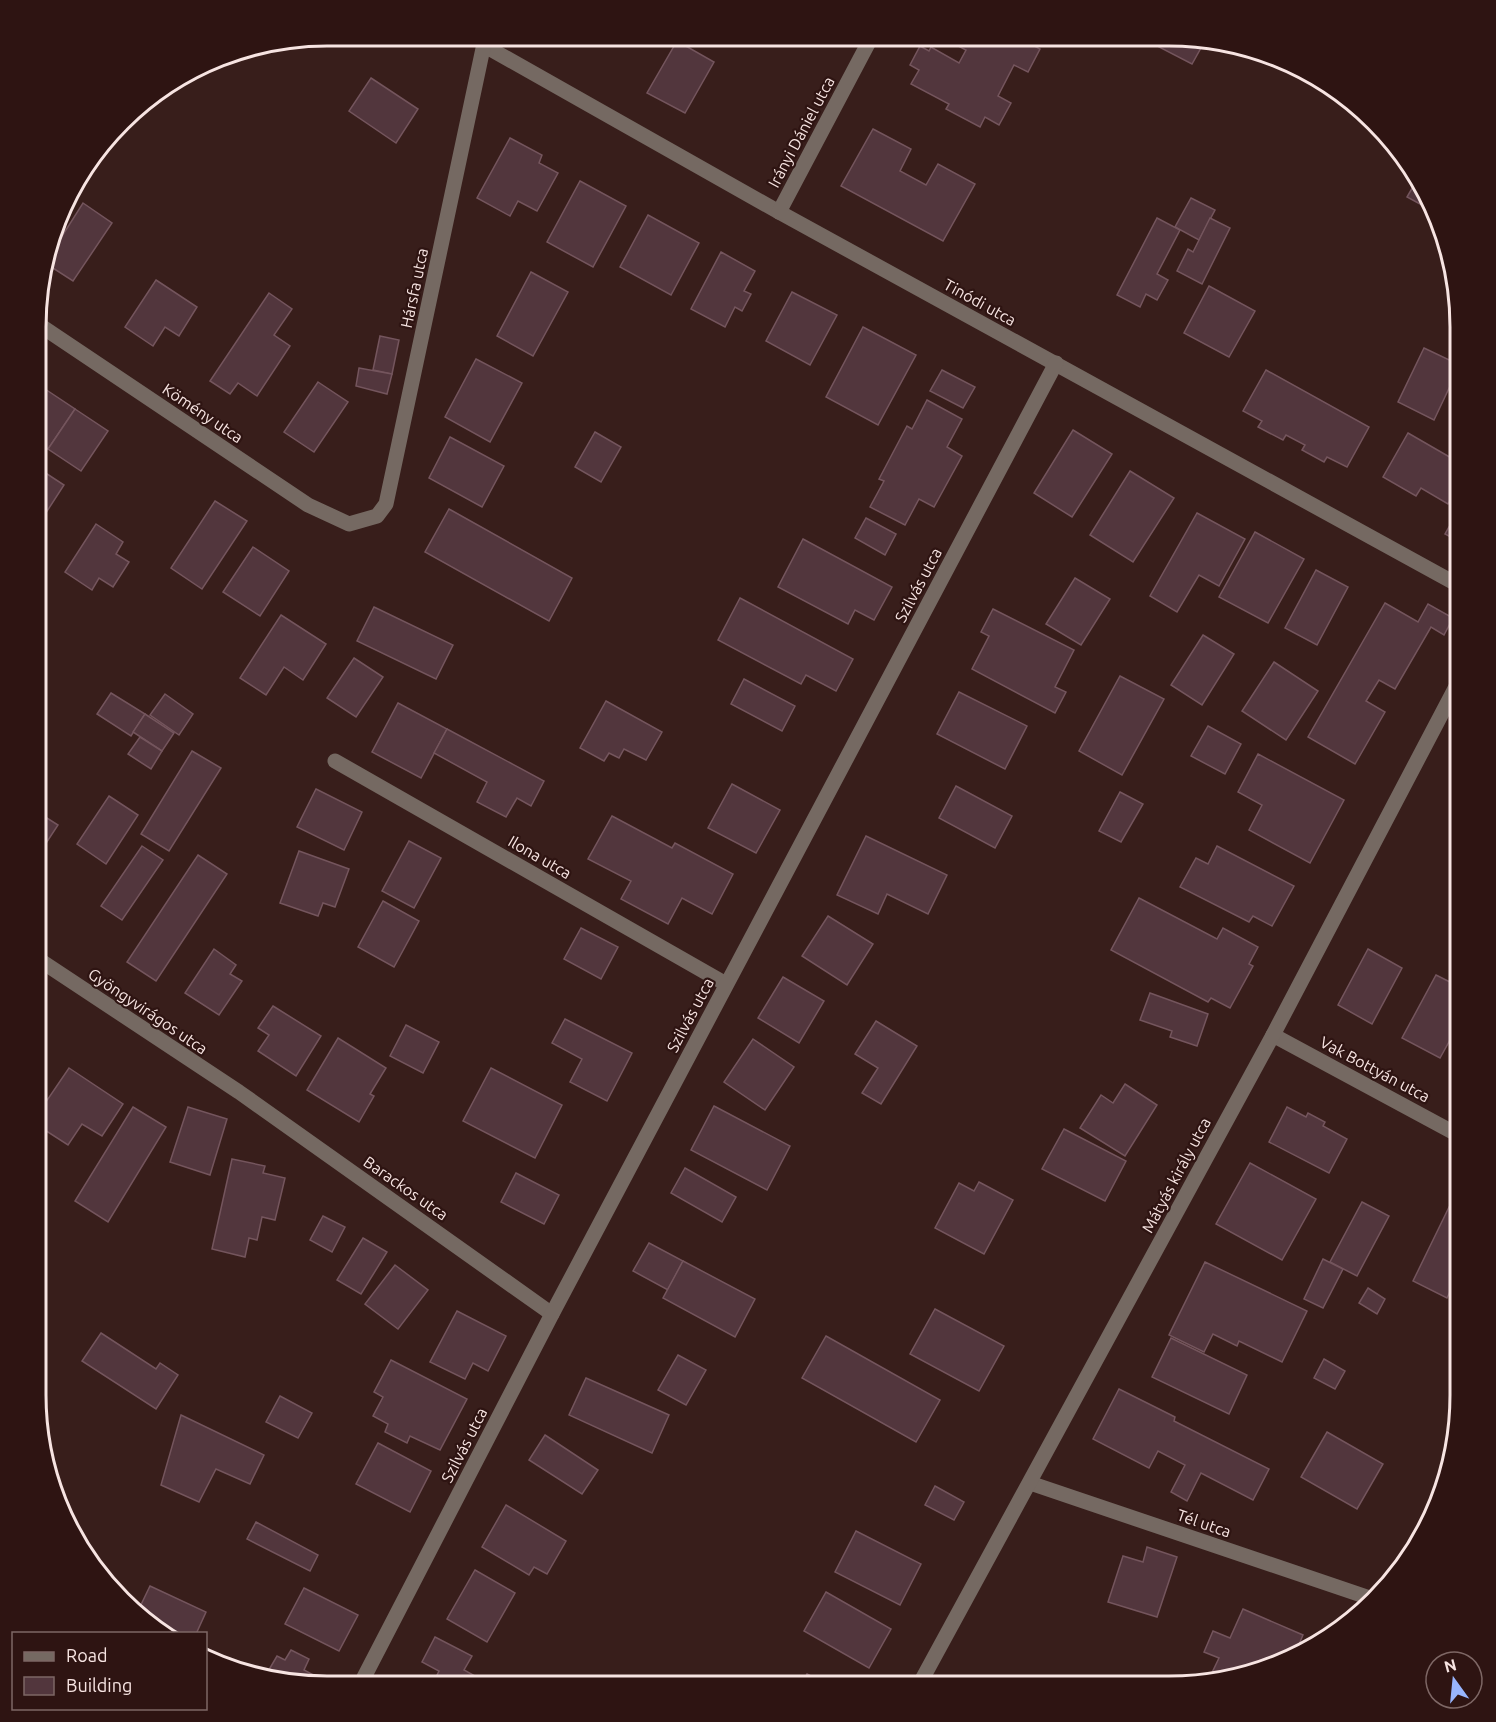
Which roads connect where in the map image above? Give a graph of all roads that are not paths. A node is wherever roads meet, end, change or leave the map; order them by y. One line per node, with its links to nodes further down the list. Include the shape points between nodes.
1 (484, 46): 7 (street, Hársfa utca, via 386,504 377,516)
2 (494, 46): 4 (street, Tinódi utca)
3 (867, 46): 4 (street, Irányi Dániel utca)
4 (779, 212): 6 (street, Tinódi utca)
5 (46, 329): 7 (street, Kömény utca, via 308,505)
6 (1056, 363): 8 (street, Tinódi utca); 12 (street, Szilvás utca)
7 (349, 524)
8 (1450, 580)
9 (1450, 698): 13 (street, Mátyás király utca)
10 (335, 761): 12 (street, Ilona utca)
11 (46, 964): 14 (street, Gyöngyvirágos utca)
12 (726, 984): 16 (street, Szilvás utca)
13 (1273, 1035): 15 (street, Vak Bottyán utca); 17 (street, Mátyás király utca)
14 (239, 1092): 16 (street, Barackos utca)
15 (1450, 1131)
16 (552, 1314): 19 (street, Szilvás utca)
17 (1030, 1483): 18 (street, Tél utca); 20 (street, Mátyás király utca)
18 (1363, 1597)
19 (365, 1676)
20 (924, 1676)

